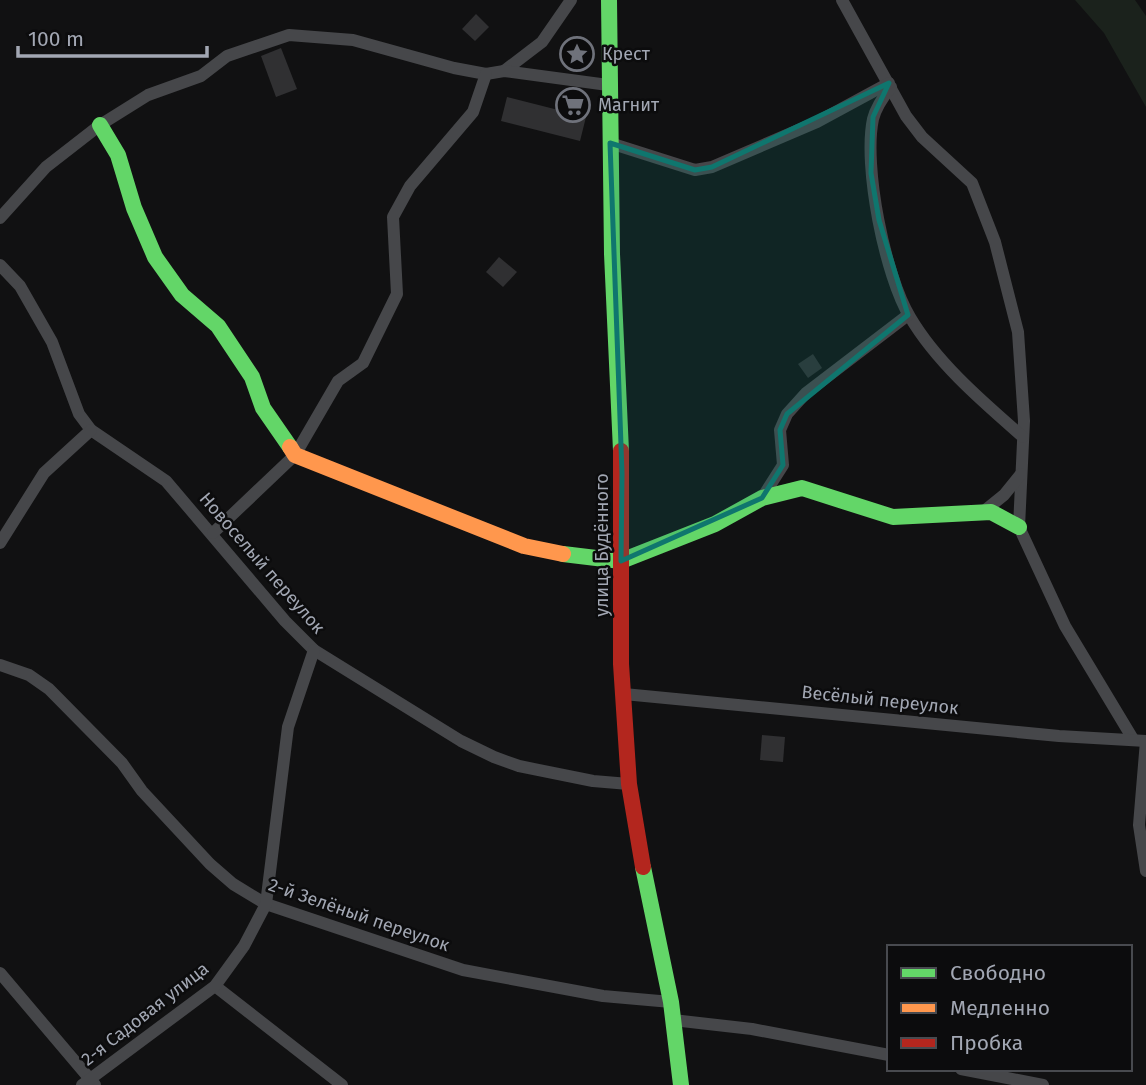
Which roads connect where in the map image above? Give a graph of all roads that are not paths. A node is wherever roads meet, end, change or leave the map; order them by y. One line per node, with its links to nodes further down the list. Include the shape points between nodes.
1 (571, 0): 4 (street, via 542,42)
2 (609, 0): 6 (street, улица Будённого)
3 (842, 0): 7 (street)
4 (504, 71): 5 (street); 6 (street)
5 (486, 74): 8 (street, via 353,40 289,35 227,56 201,76 148,95); 15 (street, via 473,112 410,186 393,217 397,293 363,363 338,381)
6 (608, 85): 9 (street, улица Будённого)
7 (890, 85): 9 (street, via 712,167 695,170); 12 (street, via 873,117 872,173 879,220); 14 (street, via 922,137 972,183 995,242 1018,332)
8 (100, 125): 10 (street, via 46,167); 15 (street, via 118,155 155,257 182,295 218,326)
9 (610, 144): 22 (street, улица Будённого)
10 (0, 218)
11 (0, 265): 13 (street, Новоселый переулок, via 32,306 64,370 79,414)
12 (908, 315): 14 (street, via 942,359); 17 (street, via 806,393 787,414 780,430 783,465)
13 (91, 430): 20 (street, Новоселый переулок, via 166,481); 21 (street, via 44,473)
14 (1023, 437): 16 (street)
15 (295, 455): 20 (street); 22 (street, via 524,546 572,558)
16 (1021, 474): 18 (street); 19 (street)
17 (762, 498): 18 (street, via 802,488 893,517); 22 (street, via 715,524)
18 (983, 512): 19 (street, via 999,514)
19 (1019, 527): 26 (street, via 1065,626)
20 (213, 533): 23 (street, Новоселый переулок)
21 (0, 543)
22 (621, 561): 25 (street, улица Будённого)
23 (314, 650): 27 (street, Новоселый переулок, via 494,757 593,781); 29 (street, 2-я Садовая улица, via 288,727)
24 (0, 664): 29 (street, 2-й Зелёный переулок, via 49,689 122,763 210,864)
25 (624, 694): 26 (street, Весёлый переулок); 27 (street, улица Будённого)
26 (1142, 740): 28 (street, via 1139,825)
27 (629, 783): 32 (street, улица Будённого)
28 (1146, 871)
29 (266, 904): 31 (street, 2-я Садовая улица, via 244,946); 32 (street, 2-й Зелёный переулок, via 463,970 603,996)
30 (0, 973): 36 (street)
31 (215, 986): 36 (street, 2-я Садовая улица); 37 (street)
32 (671, 1002): 33 (street, улица Будённого)
33 (673, 1020): 34 (street, via 752,1029); 38 (street, улица Будённого)
34 (887, 1055)
35 (971, 1071): 39 (street)
36 (89, 1083)
37 (342, 1085)
38 (681, 1085)
39 (1043, 1085)

